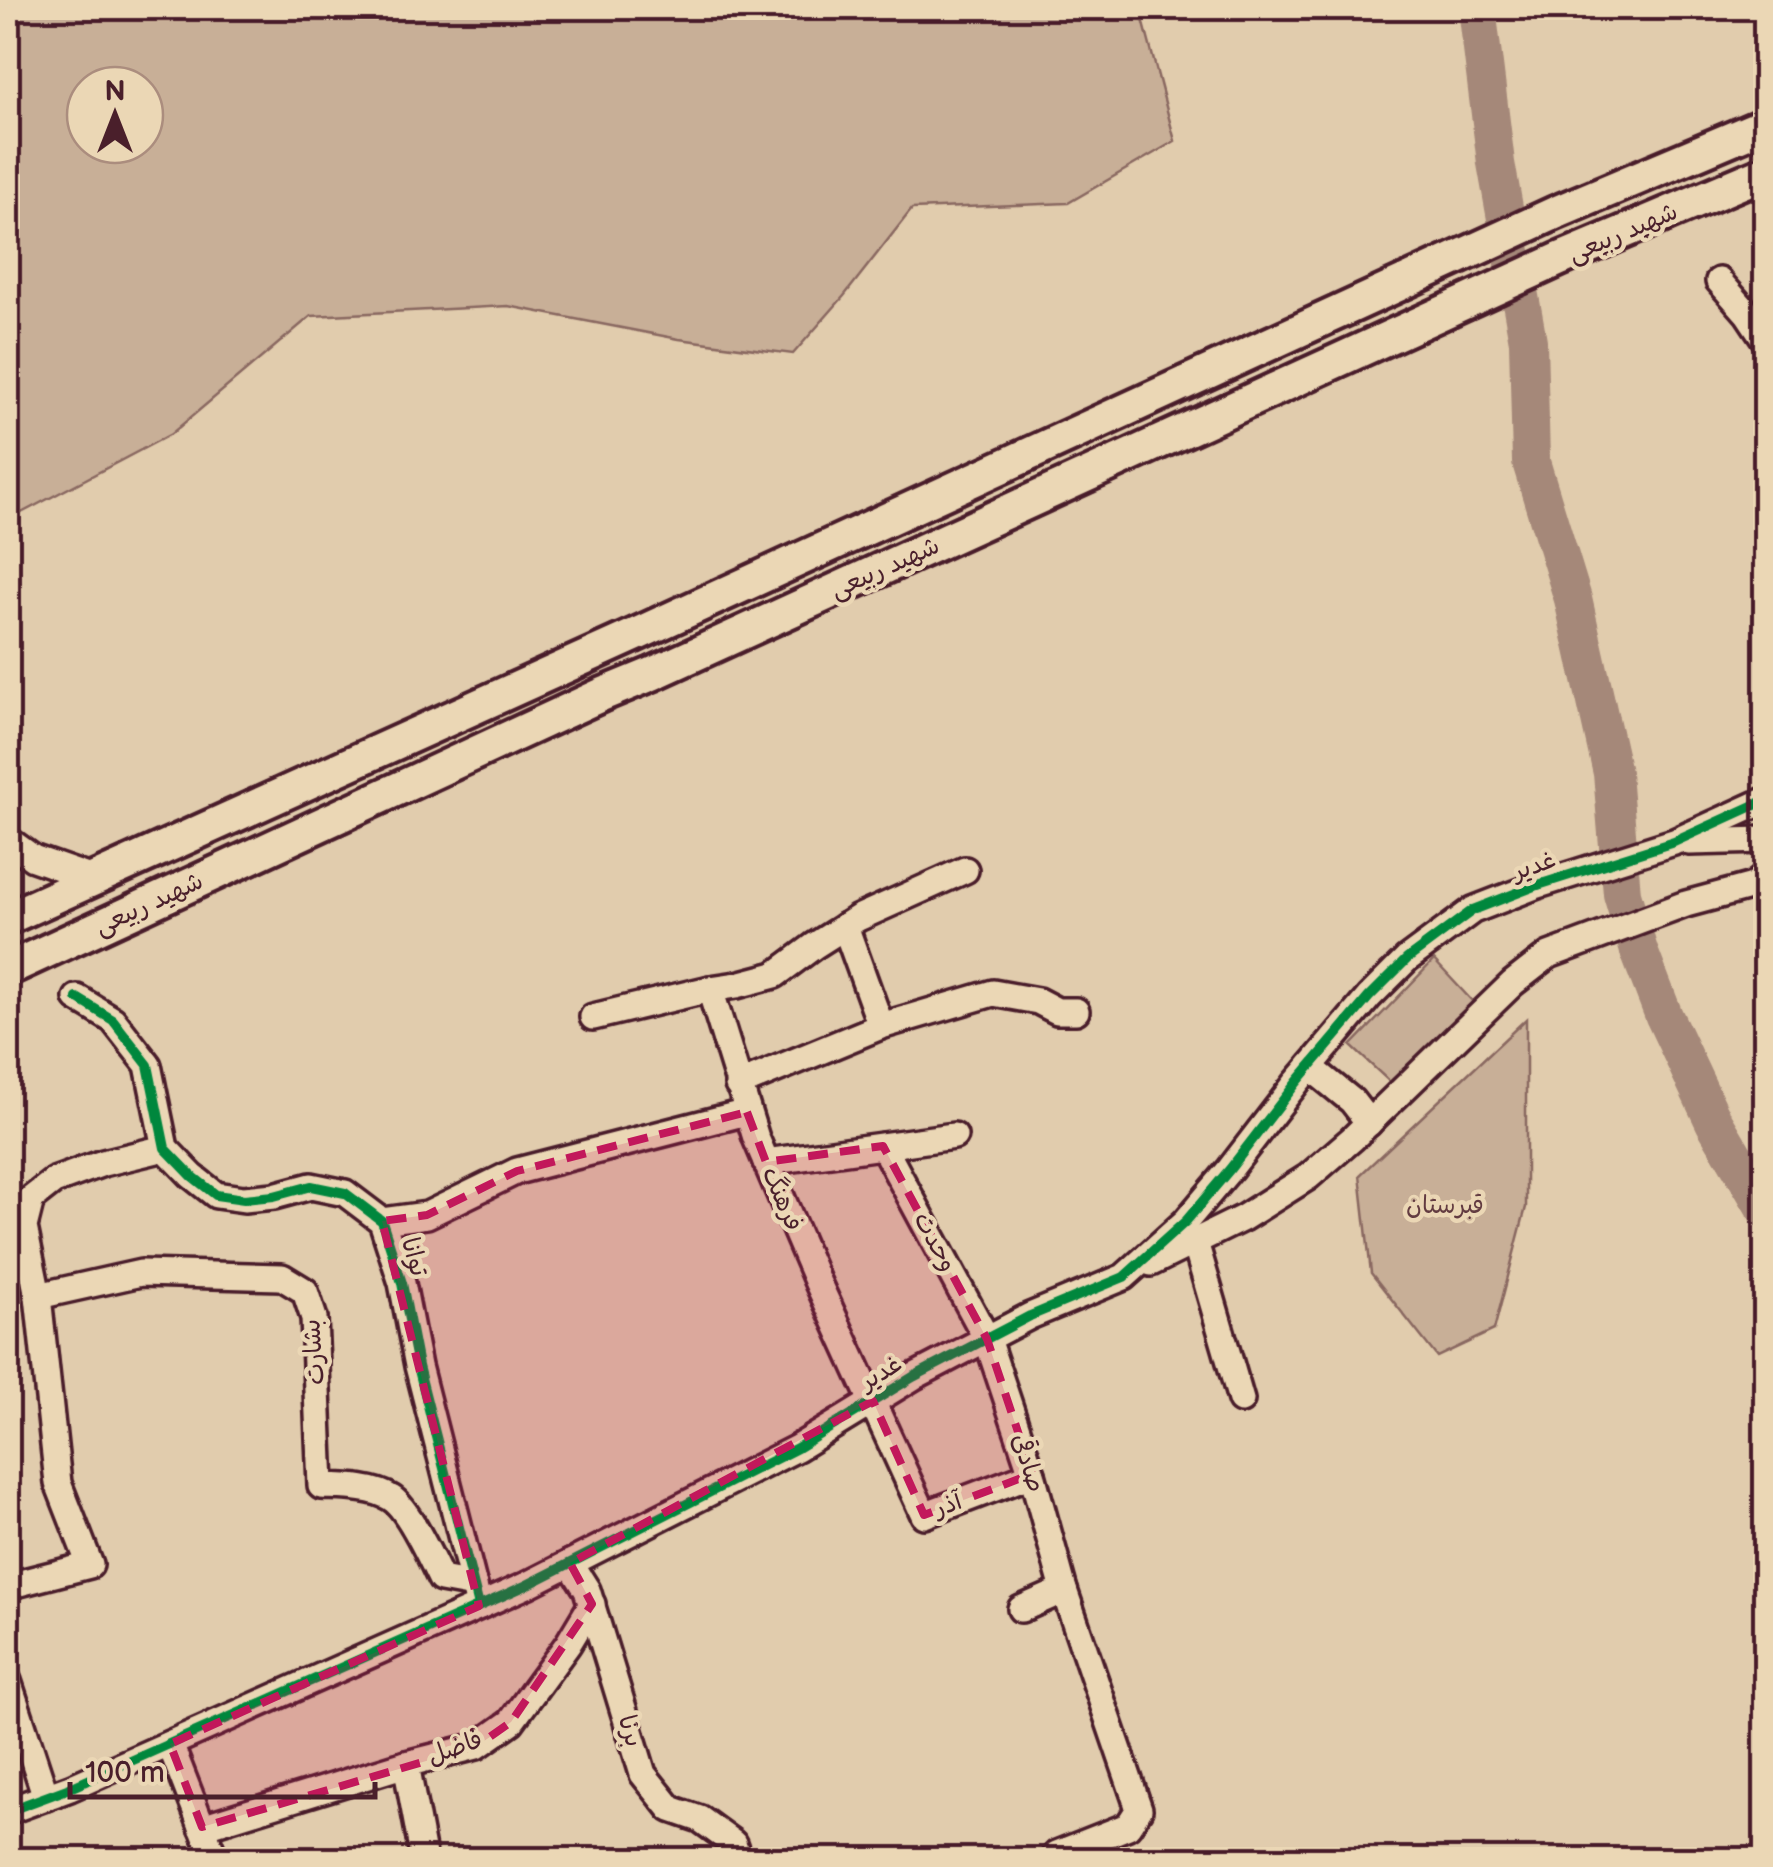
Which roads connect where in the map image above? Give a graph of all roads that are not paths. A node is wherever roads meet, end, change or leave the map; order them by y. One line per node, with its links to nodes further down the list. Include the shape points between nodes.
1 (1766, 124): 5 (main road, شهید ربیعی, via 1464,254)
2 (1766, 172): 7 (main road, شهید ربیعی)
3 (1719, 282): 4 (street)
4 (1766, 341)
5 (638, 634): 6 (main road, شهید ربیعی); 7 (main road)
6 (587, 657): 8 (main road); 15 (main road, شهید ربیعی)
7 (652, 674): 8 (main road, شهید ربیعی)
8 (601, 695): 18 (main road, شهید ربیعی)
9 (1766, 800): 12 (street)
10 (8, 840): 15 (street, via 33,858)
11 (1766, 840): 12 (street)
12 (1674, 842): 24 (street, غدیر, via 1473,910 1407,959)
13 (965, 870): 17 (street)
14 (1766, 876): 27 (street, via 1548,955)
15 (92, 879): 16 (main road, شهید ربیعی)
16 (8, 918)
17 (846, 926): 19 (street, via 775,974); 23 (street)
18 (8, 969)
19 (710, 990): 22 (street); 25 (street, فرهنگ)
20 (77, 998): 30 (street, via 113,1020 148,1064)
21 (1076, 1011): 23 (street, via 992,994)
22 (593, 1017)
23 (881, 1026): 25 (street)
24 (1310, 1067): 27 (street); 34 (street, غدیر, via 1186,1221)
25 (738, 1085): 26 (street, فرهنگ)
26 (747, 1112): 31 (street, فرهنگ); 32 (street, via 517,1172 426,1215)
27 (1369, 1122): 33 (street, via 1308,1177)
28 (954, 1136): 29 (street)
29 (884, 1146): 31 (street); 36 (street, وحدت)
30 (165, 1148): 32 (street, توانا, via 216,1195 259,1198 311,1186 345,1193); 35 (street, via 54,1181 31,1199 24,1228)
31 (766, 1162): 38 (street, فرهنگ)
32 (382, 1221): 43 (street, توانا)
33 (1195, 1242): 34 (street); 37 (street)
34 (1124, 1277): 36 (street, غدیر)
35 (38, 1296): 41 (street, via 58,1483 90,1565); 43 (street, بشارت, via 141,1272 282,1277 306,1292 314,1318 321,1486 393,1498 442,1579)
36 (987, 1339): 38 (street, غدیر); 39 (street, صادقی)
37 (1241, 1400)
38 (873, 1402): 39 (street, آذر, via 924,1515); 40 (street, غدیر)
39 (1032, 1474): 42 (street, صادقی)
40 (570, 1563): 43 (street, غدیر); 44 (street, برنا)
41 (8, 1586)
42 (1064, 1590): 45 (street); 55 (street, صادقی, via 1139,1809 1128,1826)
43 (477, 1595): 47 (street, غدیر)
44 (592, 1604): 48 (street, فاضل, via 512,1722 477,1746); 54 (street, برنا, via 644,1774 671,1809 733,1843)
45 (1022, 1609)
46 (8, 1681): 49 (street)
47 (170, 1744): 49 (street, غدیر); 51 (street)
48 (406, 1764): 51 (street, فاضل); 53 (street)
49 (46, 1796): 50 (street, غدیر)
50 (8, 1811)
51 (202, 1826): 52 (street)
52 (216, 1860)
53 (424, 1860)
54 (740, 1860)
55 (1052, 1860)

